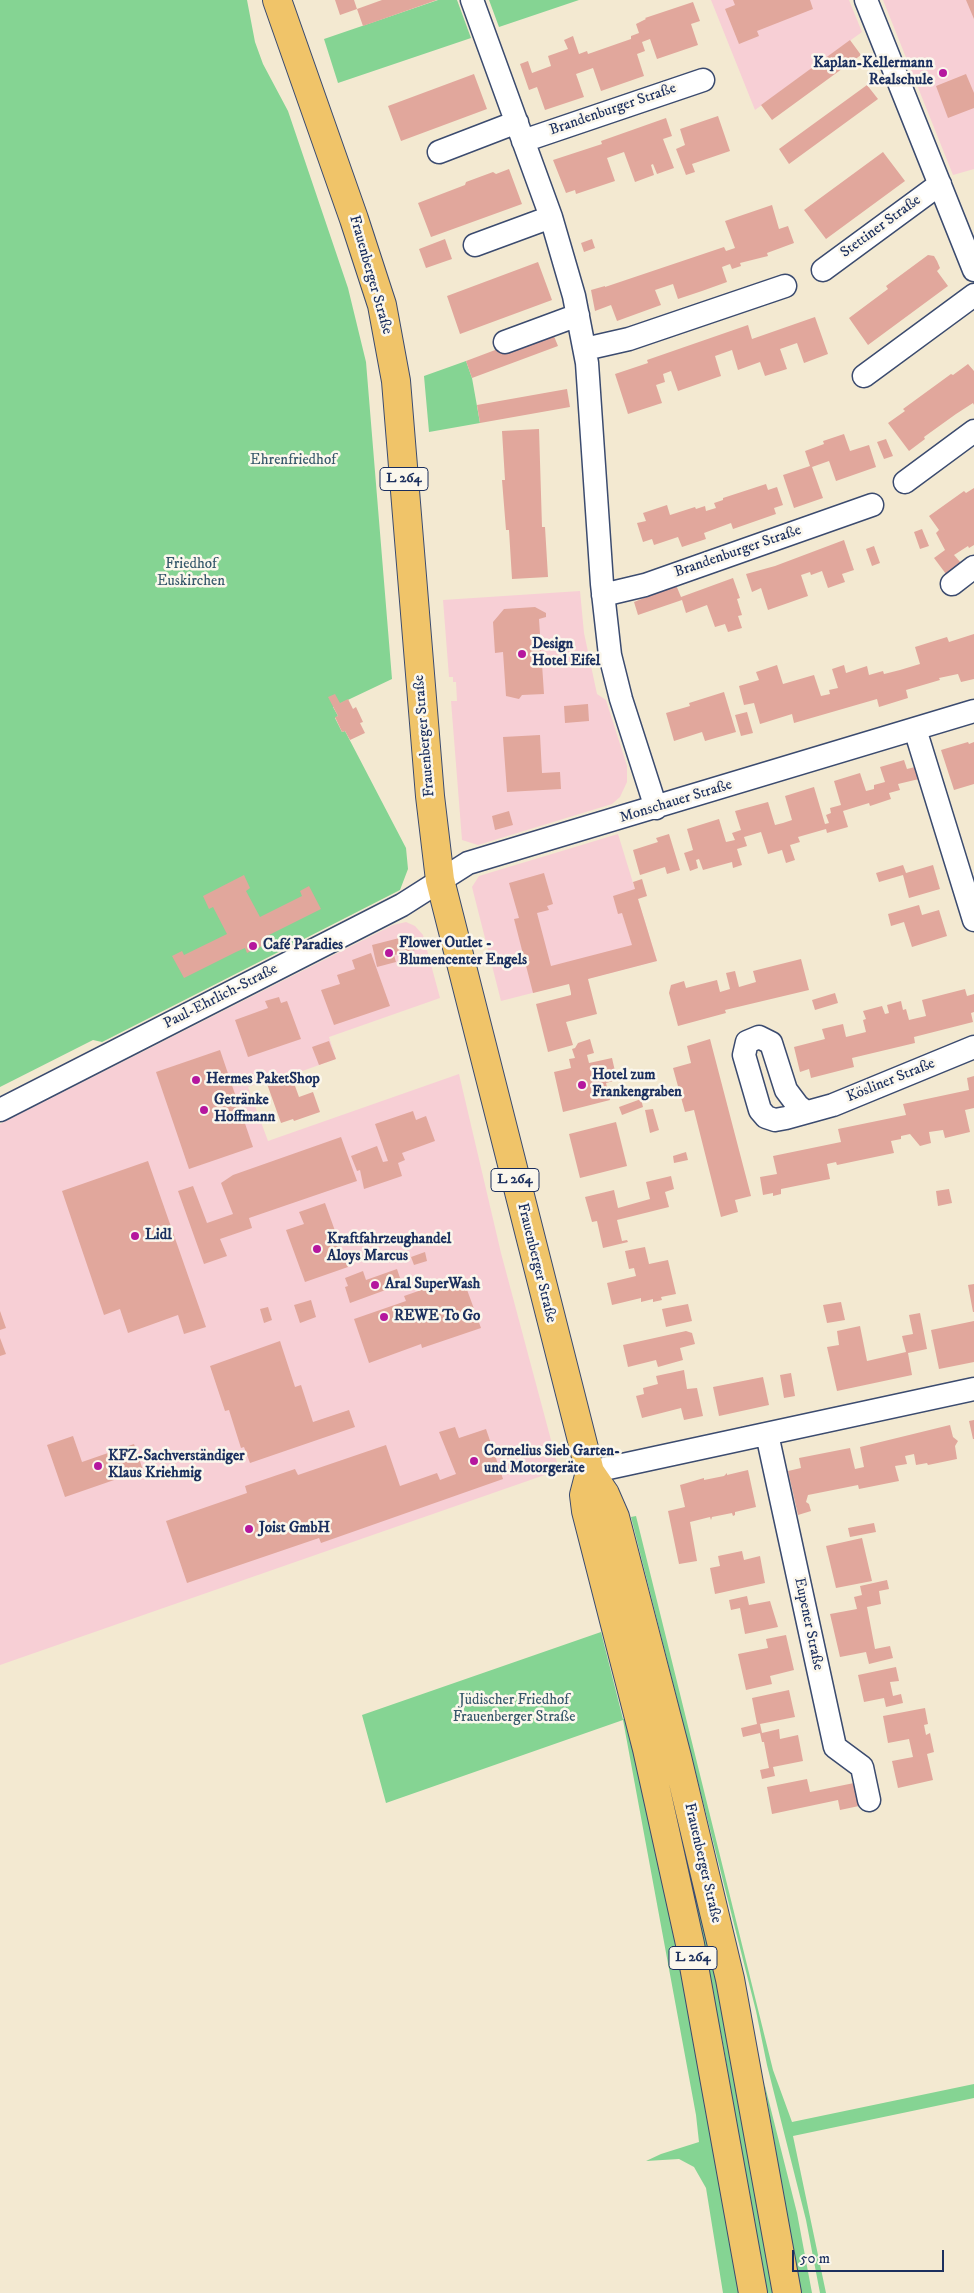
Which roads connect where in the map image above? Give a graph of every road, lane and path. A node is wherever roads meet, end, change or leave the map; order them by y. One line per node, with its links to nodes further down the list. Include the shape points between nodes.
1 (277, 0): 27 (main road, Frauenberger Straße / L 264, via 354,219 382,305 390,344 396,380 430,796)
2 (472, 0): 5 (street)
3 (866, 0): 7 (street, Stettiner Straße)
4 (703, 80): 5 (street, Brandenburger Straße)
5 (520, 131): 6 (street, Brandenburger Straße); 8 (street)
6 (439, 152)
7 (940, 184): 10 (street, Stettiner Straße); 11 (street, Stettiner Straße)
8 (551, 217): 9 (street); 14 (street)
9 (475, 245)
10 (823, 270)
11 (974, 270)
12 (785, 286): 16 (street, via 629,339)
13 (974, 295): 17 (street)
14 (578, 315): 15 (street); 16 (street)
15 (505, 342)
16 (585, 349): 23 (street)
17 (864, 376)
18 (974, 431): 19 (street)
19 (905, 482)
20 (872, 505): 23 (street, Brandenburger Straße, via 645,585)
21 (974, 567): 22 (street)
22 (952, 584)
23 (603, 595): 26 (street, via 615,678)
24 (974, 711): 25 (street, Monschauer Straße)
25 (915, 729): 26 (street, Monschauer Straße); 28 (street)
26 (656, 808): 27 (street, Monschauer Straße, via 468,863)
27 (440, 880): 30 (street, Paul-Ehrlich-Straße, via 402,905); 34 (main road, Frauenberger Straße / L 264)
28 (974, 920)
29 (974, 1047): 31 (street, Kösliner Straße, via 833,1105)
30 (0, 1110)
31 (806, 1112)
32 (974, 1389): 33 (street)
33 (767, 1434): 34 (street); 35 (street, Eupener Straße, via 835,1747 862,1767)
34 (590, 1472): 36 (main road, Frauenberger Straße / L 264, via 584,1495 586,1512 647,1749 690,1944); 37 (main road, Frauenberger Straße / L 264, via 615,1517 695,1834 741,2035)
35 (870, 1800)
36 (753, 2293)
37 (787, 2293)

